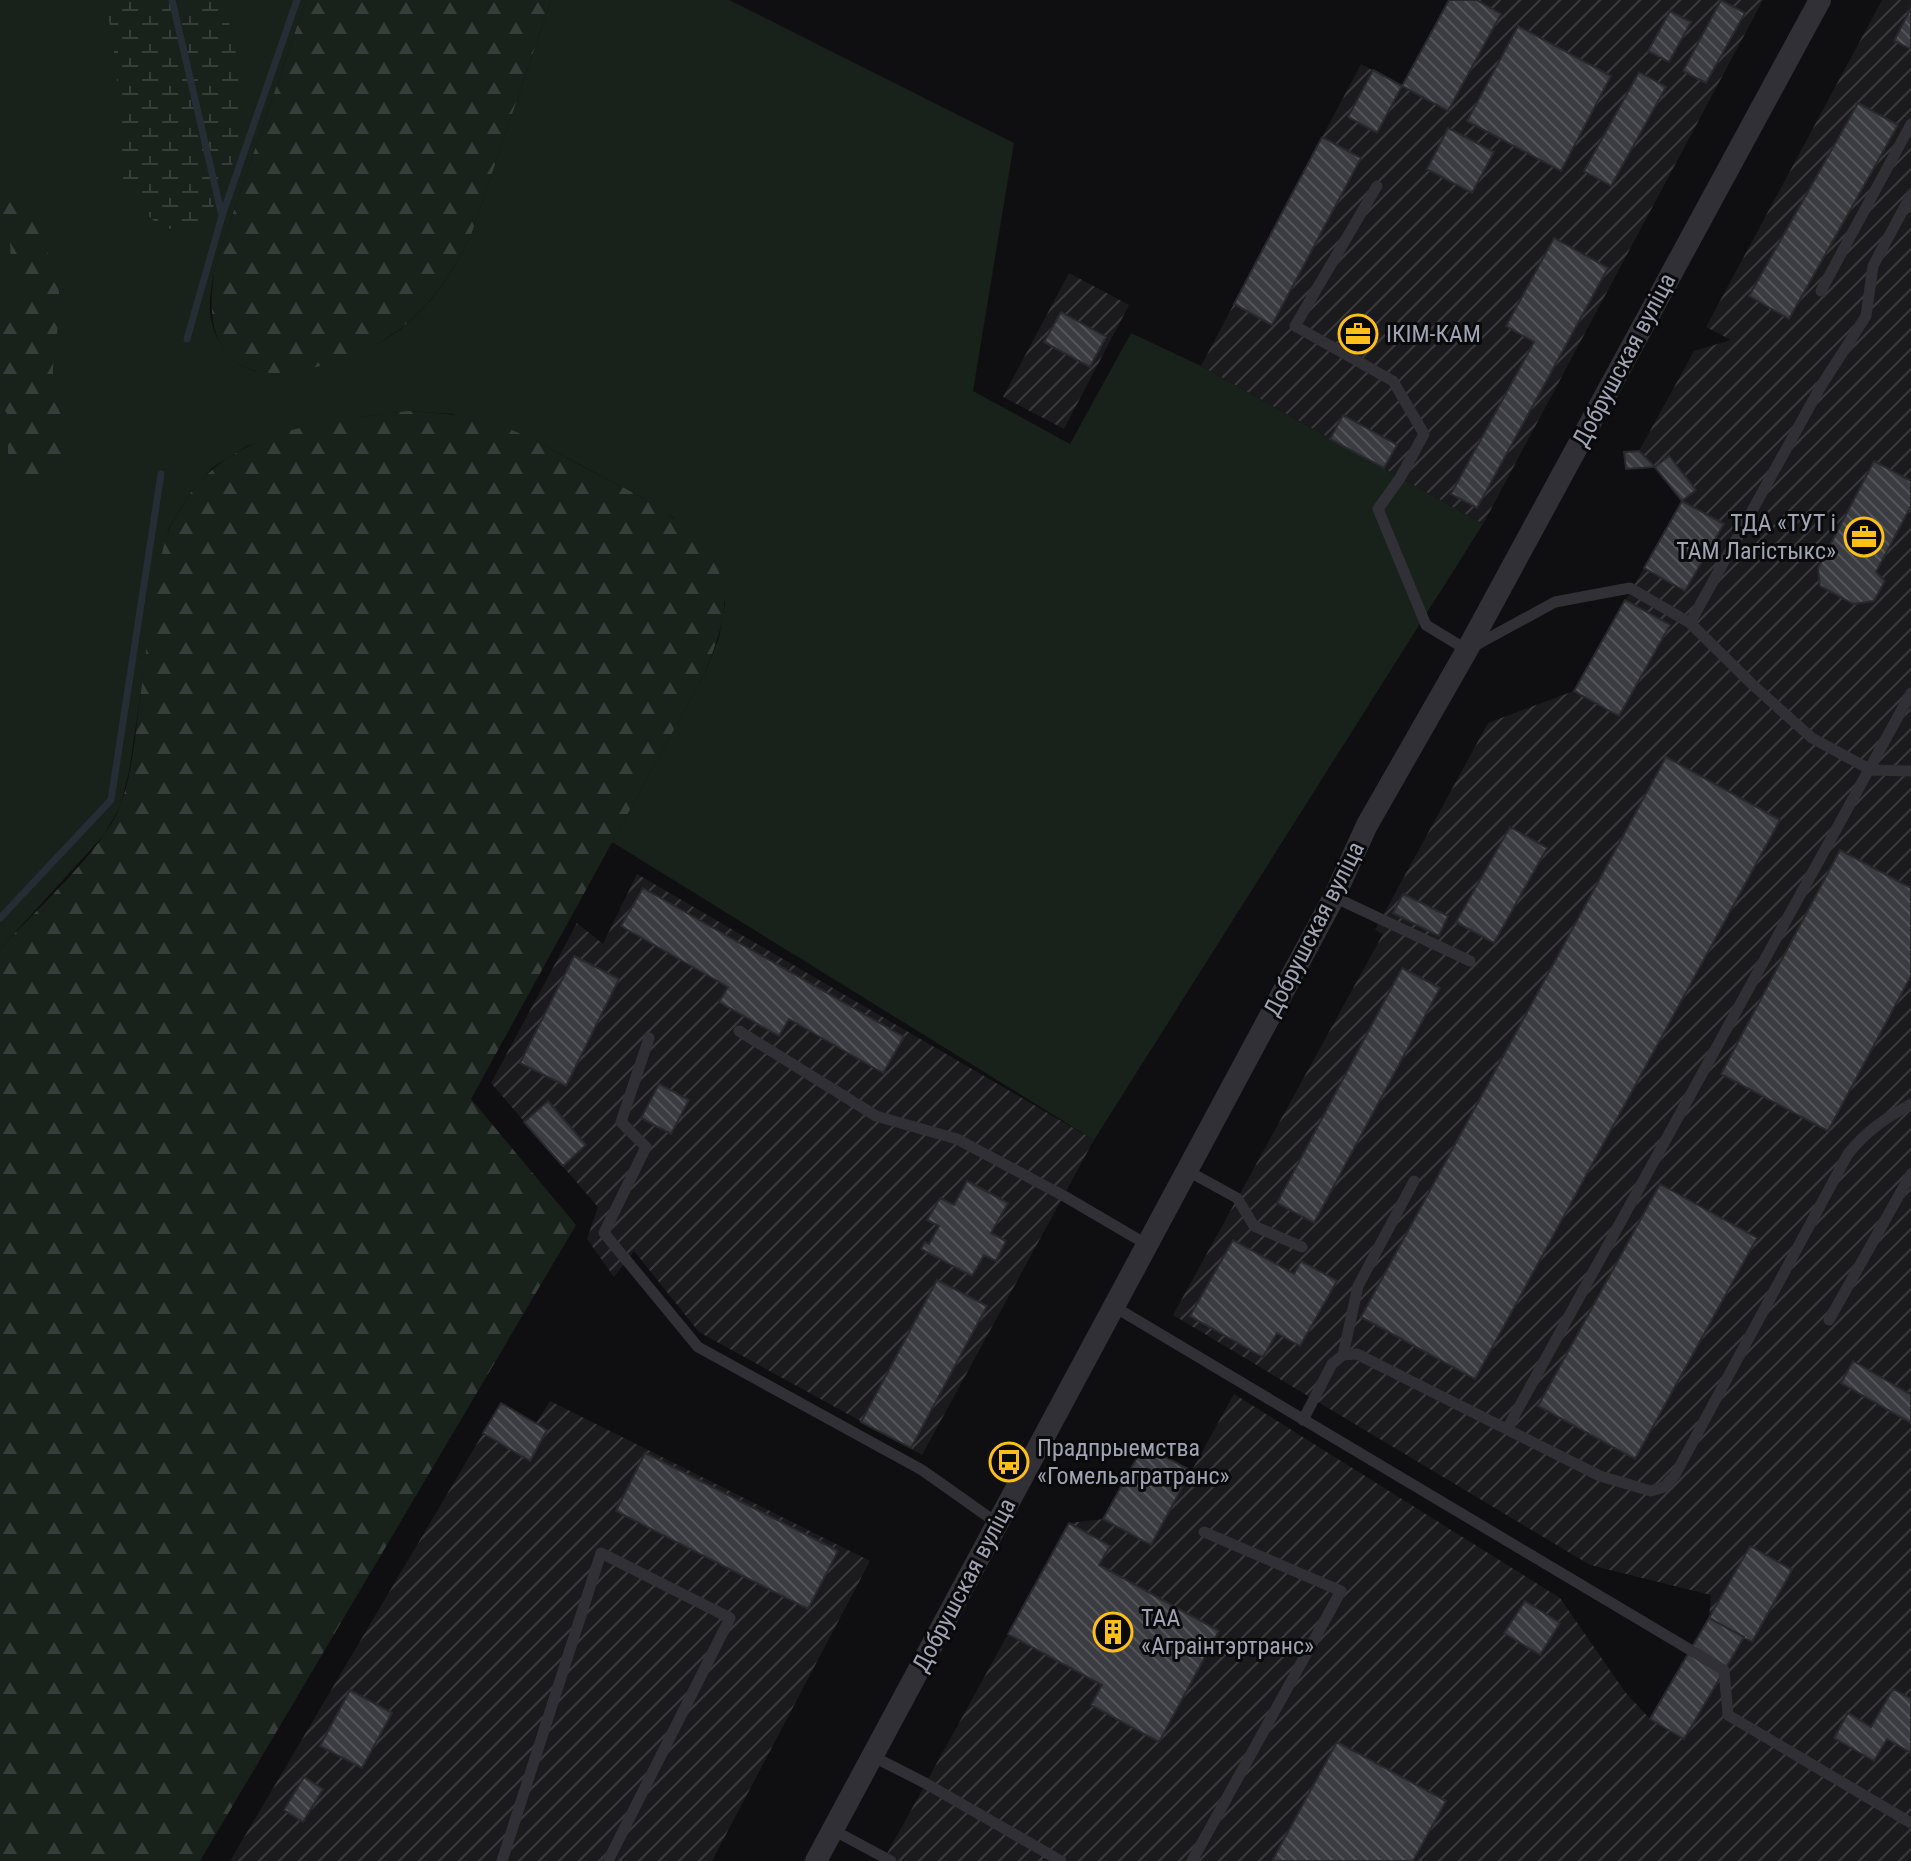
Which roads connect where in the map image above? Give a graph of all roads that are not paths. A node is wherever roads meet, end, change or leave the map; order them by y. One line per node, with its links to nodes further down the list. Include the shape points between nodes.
1 (1819, 0): 7 (street, Добрушская вуліца)
2 (1911, 124): 5 (lane)
3 (1377, 186): 7 (lane, via 1295,326 1393,381 1424,434 1378,509 1426,625)
4 (1911, 195): 6 (lane, via 1873,266 1866,316 1821,386)
5 (1821, 291)
6 (1690, 623): 7 (lane, via 1630,588 1555,602); 9 (lane, via 1812,738)
7 (1467, 650): 11 (street, Добрушская вуліца, via 1367,825)
8 (1911, 693): 9 (lane)
9 (1871, 770): 10 (lane); 25 (lane)
10 (1911, 771)
11 (1334, 897): 12 (lane); 16 (street, Добрушская вуліца)
12 (1470, 961)
13 (739, 1031): 19 (lane, via 876,1116 957,1139)
14 (649, 1038): 26 (lane, via 621,1122 646,1147 604,1233 698,1347 922,1470)
15 (1911, 1104): 25 (lane, via 1861,1137 1848,1154 1664,1487 1651,1491 1600,1476)
16 (1186, 1169): 19 (street, Добрушская вуліца); 20 (lane, via 1237,1198 1254,1226)
17 (1911, 1174): 22 (lane)
18 (1414, 1181): 23 (lane, via 1358,1286)
19 (1146, 1244): 21 (street, Добрушская вуліца)
20 (1302, 1247)
21 (1112, 1306): 24 (lane); 26 (street, Добрушская вуліца)
22 (1829, 1320)
23 (1343, 1355): 24 (lane, via 1332,1364); 25 (lane, via 1357,1354)
24 (1303, 1420): 29 (lane, via 1724,1670 1728,1715)
25 (1507, 1429)
26 (997, 1523): 28 (street, Добрушская вуліца)
27 (1204, 1532): 36 (lane, via 1341,1591)
28 (872, 1756): 30 (street, Добрушская вуліца); 35 (lane)
29 (1911, 1823)
30 (833, 1830): 33 (street, Добрушская вуліца); 34 (lane)
31 (502, 1861): 32 (lane, via 601,1553 730,1618)
32 (608, 1861)
33 (816, 1861)
34 (891, 1861)
35 (1061, 1861)
36 (1192, 1861)

